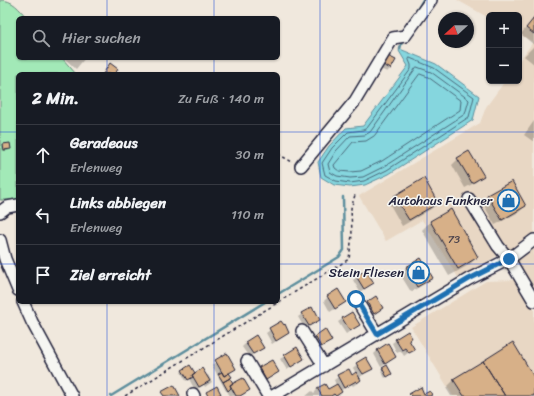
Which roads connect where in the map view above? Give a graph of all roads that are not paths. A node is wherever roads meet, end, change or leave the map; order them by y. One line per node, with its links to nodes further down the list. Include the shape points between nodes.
1 (431, 0): 2 (street, via 405,36 393,38 355,101)
2 (301, 166)
3 (469, 199): 8 (street)
4 (16, 206): 5 (street)
5 (0, 212)
6 (0, 240): 9 (street)
7 (534, 240): 8 (street)
8 (509, 259): 11 (street); 14 (street, via 469,279)
9 (16, 285)
10 (356, 299): 14 (street)
11 (534, 301)
12 (24, 304): 17 (street)
13 (302, 331): 16 (street)
14 (377, 334): 16 (street)
15 (247, 361): 18 (street)
16 (324, 366): 19 (street)
17 (72, 396)
18 (268, 396)
19 (273, 396)

